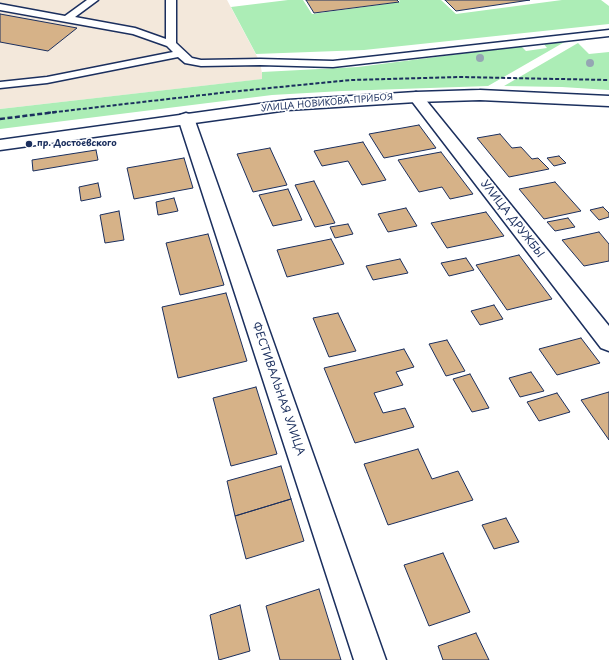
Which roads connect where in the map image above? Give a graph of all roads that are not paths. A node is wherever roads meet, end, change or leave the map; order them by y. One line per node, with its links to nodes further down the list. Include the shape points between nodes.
1 (93, 0): 4 (lane)
2 (170, 0): 6 (lane)
3 (0, 7): 4 (lane)
4 (67, 19): 6 (lane, via 134,31)
5 (609, 33): 7 (lane, via 333,64 201,63 189,61)
6 (171, 44): 7 (lane)
7 (180, 54): 8 (lane, via 47,80)
8 (0, 85)
9 (416, 97): 10 (street, УЛИЦА НОВИКОВА-ПРИБОЯ, via 480,95); 11 (street, УЛИЦА НОВИКОВА-ПРИБОЯ, via 288,105); 13 (street, УЛИЦА ДРУЖБЫ)
10 (609, 101)
11 (186, 118): 12 (street, УЛИЦА НОВИКОВА-ПРИБОЯ); 14 (street, ФЕСТИВАЛЬНАЯ УЛИЦА)
12 (0, 145)
13 (609, 342)
14 (370, 660)

